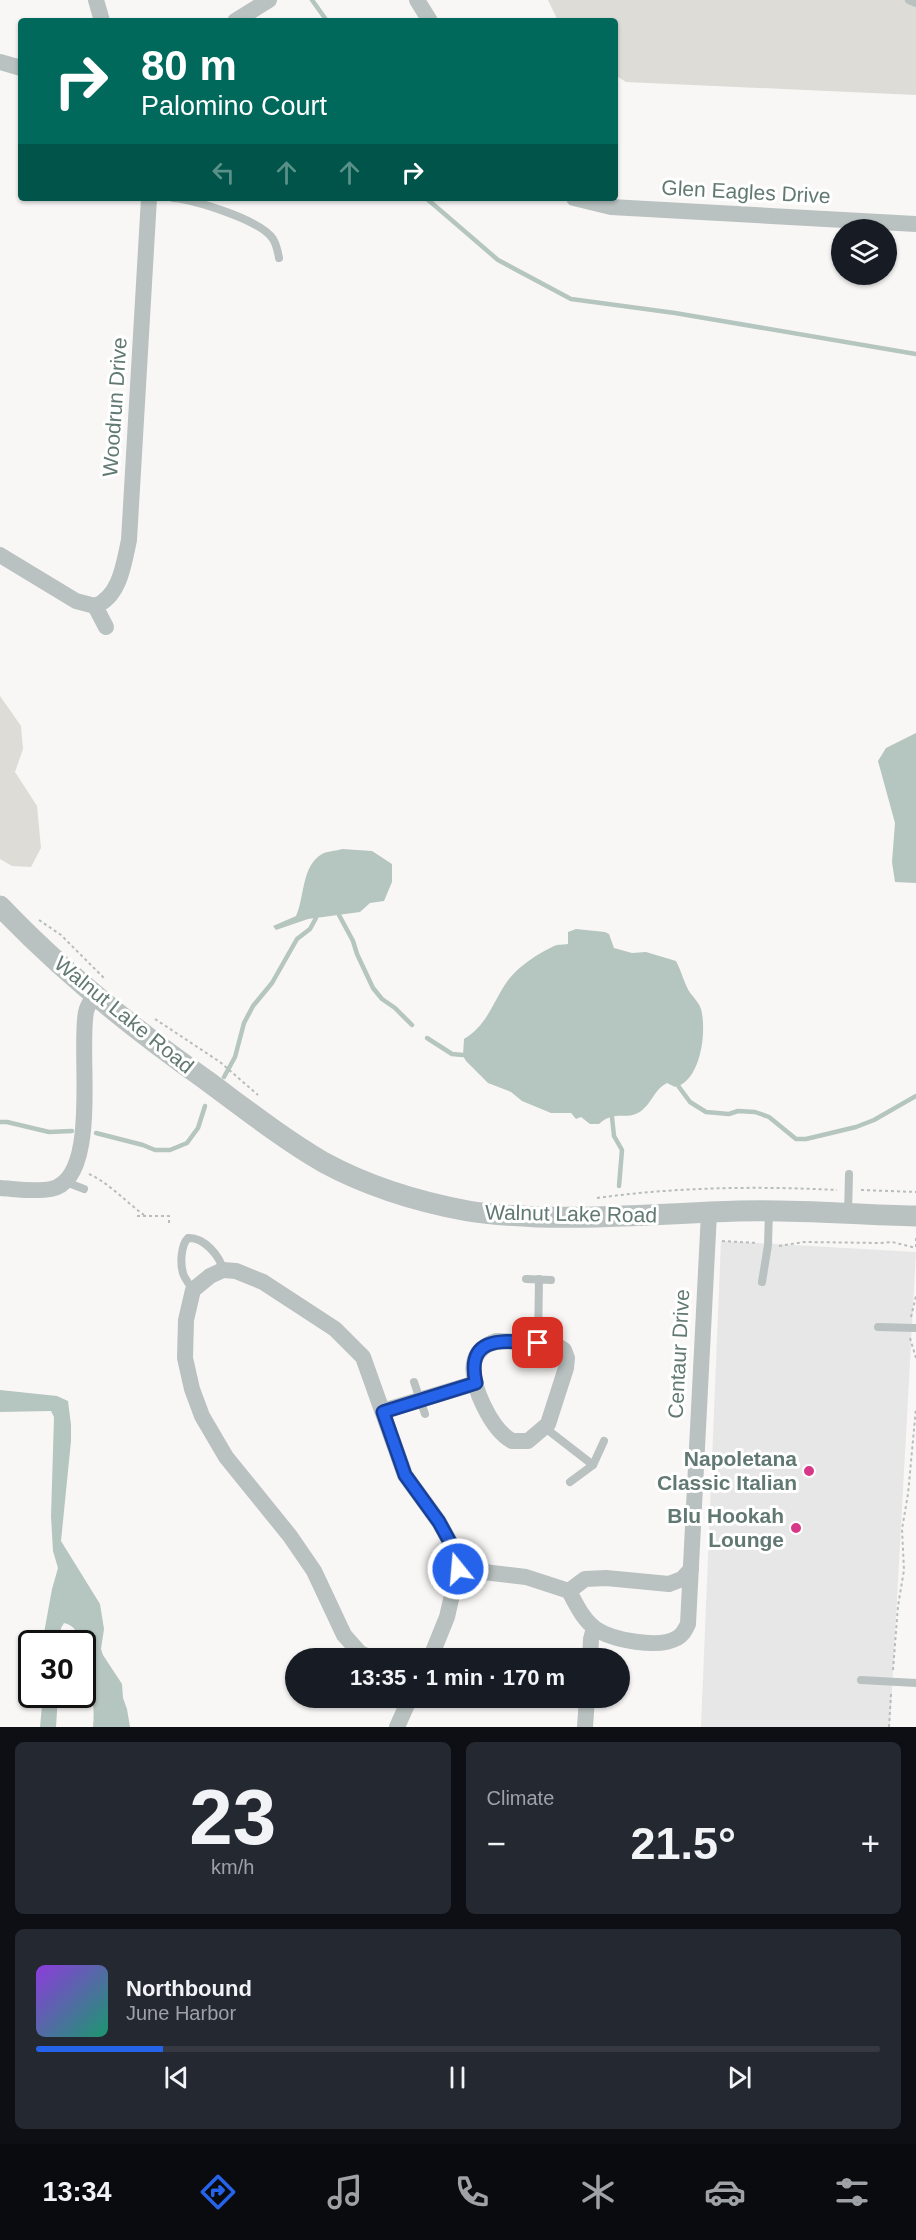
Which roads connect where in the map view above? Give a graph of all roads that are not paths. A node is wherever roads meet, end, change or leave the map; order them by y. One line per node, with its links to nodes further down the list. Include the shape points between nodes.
1 (96, 0): 6 (street)
2 (269, 0): 7 (street)
3 (417, 0): 8 (street)
4 (909, 0): 5 (lane)
5 (916, 3)
6 (101, 18)
7 (240, 18)
8 (428, 18)
9 (0, 62): 10 (street)
10 (18, 67)
11 (149, 201): 17 (street, Woodrun Drive, via 129,540 110,596)
12 (186, 201): 15 (lane, via 221,209 266,231)
13 (586, 201): 14 (street, Glen Eagles Drive, via 611,207)
14 (916, 224)
15 (279, 258)
16 (0, 555): 17 (street, via 76,602)
17 (95, 606): 18 (street)
18 (106, 627)
19 (0, 906): 20 (street, Walnut Lake Road, via 46,953)
20 (101, 989): 22 (street, via 86,1010 83,1139 80,1158); 26 (street, Walnut Lake Road, via 158,1047 324,1162 374,1184 469,1211 521,1216)
21 (849, 1174): 27 (lane)
22 (70, 1176): 23 (street, via 51,1189); 24 (lane)
23 (0, 1188)
24 (84, 1189)
25 (769, 1211): 26 (street, Walnut Lake Road); 27 (street, Walnut Lake Road); 33 (lane)
26 (709, 1213): 47 (street, Centaur Drive)
27 (848, 1214): 28 (street, Walnut Lake Road)
28 (916, 1216)
29 (230, 1271): 34 (street, via 210,1276); 34 (lane, via 215,1253 188,1238 182,1254 183,1273); 41 (street, via 263,1282 334,1329 363,1357)
30 (526, 1279): 31 (lane)
31 (539, 1279): 32 (lane); 37 (lane)
32 (551, 1280)
33 (762, 1282)
34 (193, 1290): 50 (street, via 186,1320 185,1358 202,1416 226,1457 314,1571 344,1635)
35 (878, 1327): 36 (lane)
36 (916, 1328)
37 (538, 1343): 39 (street, via 488,1344 474,1363); 42 (street, via 559,1346 567,1358)
38 (414, 1382): 40 (lane)
39 (476, 1383): 40 (street); 42 (street, via 487,1414 505,1437 528,1441)
40 (422, 1407): 41 (street)
41 (383, 1412): 46 (street, via 405,1475 439,1522)
42 (544, 1427): 44 (lane)
43 (604, 1440): 44 (lane)
44 (593, 1465): 45 (lane)
45 (570, 1482)
46 (458, 1569): 48 (street, via 526,1577); 51 (street, via 447,1617)
47 (691, 1569): 48 (street, via 682,1579 669,1584 585,1579); 49 (street, Centaur Drive, via 688,1624 674,1640 614,1638)
48 (569, 1591): 49 (street)
49 (594, 1628): 52 (street)
50 (356, 1648)
51 (434, 1648)
52 (591, 1648)
53 (861, 1680): 54 (lane)
54 (916, 1683)
55 (406, 1708): 57 (street)
56 (586, 1708): 58 (street)
57 (397, 1727)
58 (585, 1727)

